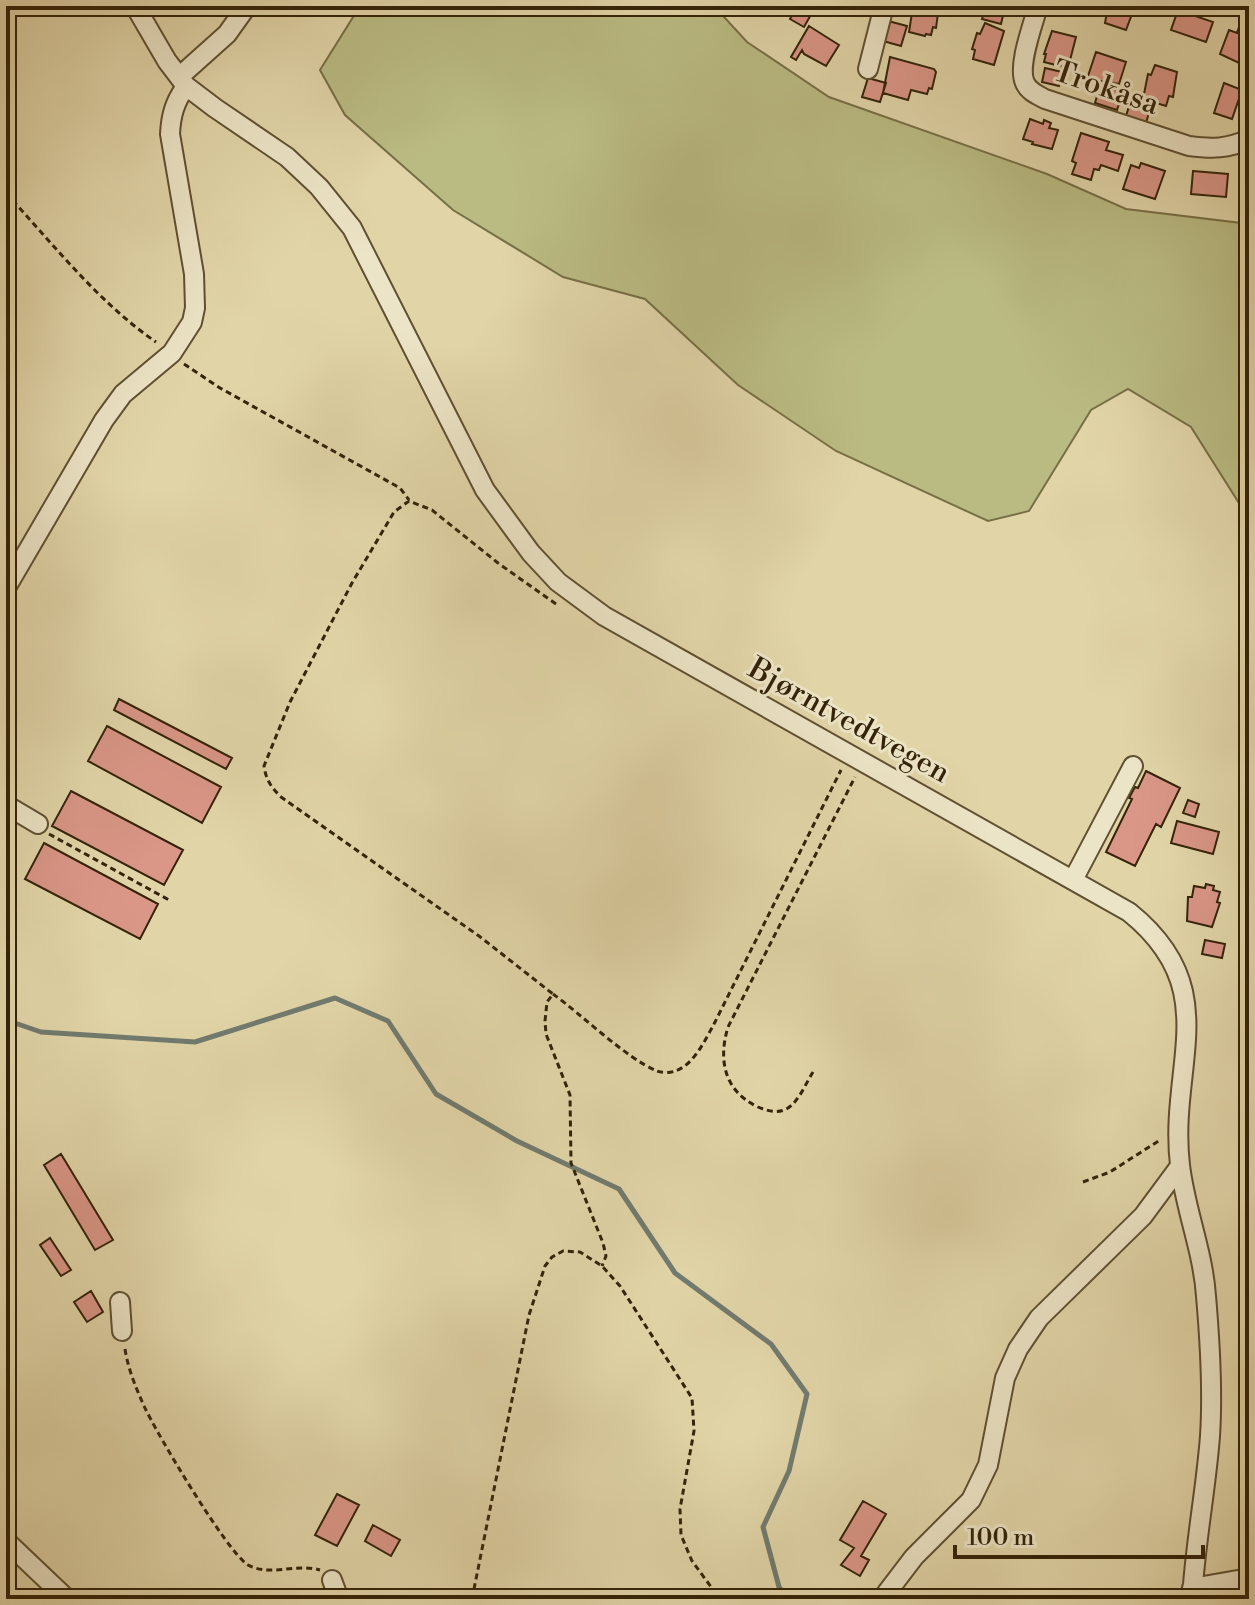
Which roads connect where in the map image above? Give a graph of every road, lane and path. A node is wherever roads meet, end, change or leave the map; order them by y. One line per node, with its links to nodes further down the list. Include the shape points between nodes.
1 (135, 6): 6 (street, Bjørntvedtvegen)
2 (247, 6): 6 (street)
3 (884, 6): 5 (street)
4 (1038, 6): 7 (street, Trokåsa, via 1023,62 1024,82 1031,92 1189,146 1212,150)
5 (868, 69)
6 (183, 82): 9 (street, via 170,134 195,308); 13 (street, Bjørntvedtvegen, via 287,157 352,228 485,490 558,582 604,616)
7 (1249, 139)
8 (6, 193): 9 (path, via 137,329)
9 (172, 353): 10 (path, via 220,388 400,488); 11 (street, via 123,394 104,420)
10 (409, 501): 12 (path, via 432,510); 19 (path, via 394,512 380,534 290,702 264,766 265,776 281,797)
11 (6, 588)
12 (563, 608)
13 (863, 760): 17 (street, Bjørntvedtvegen); 19 (path, via 840,770 714,1024 684,1067 657,1071); 20 (path, via 722,1047 729,1083 764,1110 790,1108)
14 (1133, 766): 17 (street)
15 (6, 805): 16 (street)
16 (38, 824): 18 (path)
17 (1073, 880): 21 (street, Bjørntvedtvegen, via 1147,926 1176,967 1187,1011)
18 (169, 900)
19 (553, 994): 24 (path, via 545,1010 546,1034 570,1095 571,1163 603,1243)
20 (813, 1072)
21 (1179, 1135): 22 (street, Bjørntvedtvegen); 23 (path)
22 (1180, 1166): 30 (street, Bjørntvedtvegen, via 1206,1292 1210,1382 1210,1434); 35 (street, via 1143,1216 1039,1318 1005,1378 988,1465 971,1500 914,1557)
23 (1083, 1182)
24 (602, 1266): 33 (path, via 580,1252 563,1251 552,1257 539,1279); 34 (path, via 692,1398 694,1431 680,1509 681,1535 692,1561)
25 (120, 1302): 26 (street)
26 (122, 1331): 29 (path, via 146,1410 238,1557 267,1571 308,1567)
27 (6, 1541): 31 (street)
28 (1249, 1578): 30 (street)
29 (332, 1580): 32 (street)
30 (1192, 1593)
31 (67, 1599)
32 (339, 1599)
33 (472, 1599)
34 (720, 1599)
35 (882, 1599)

